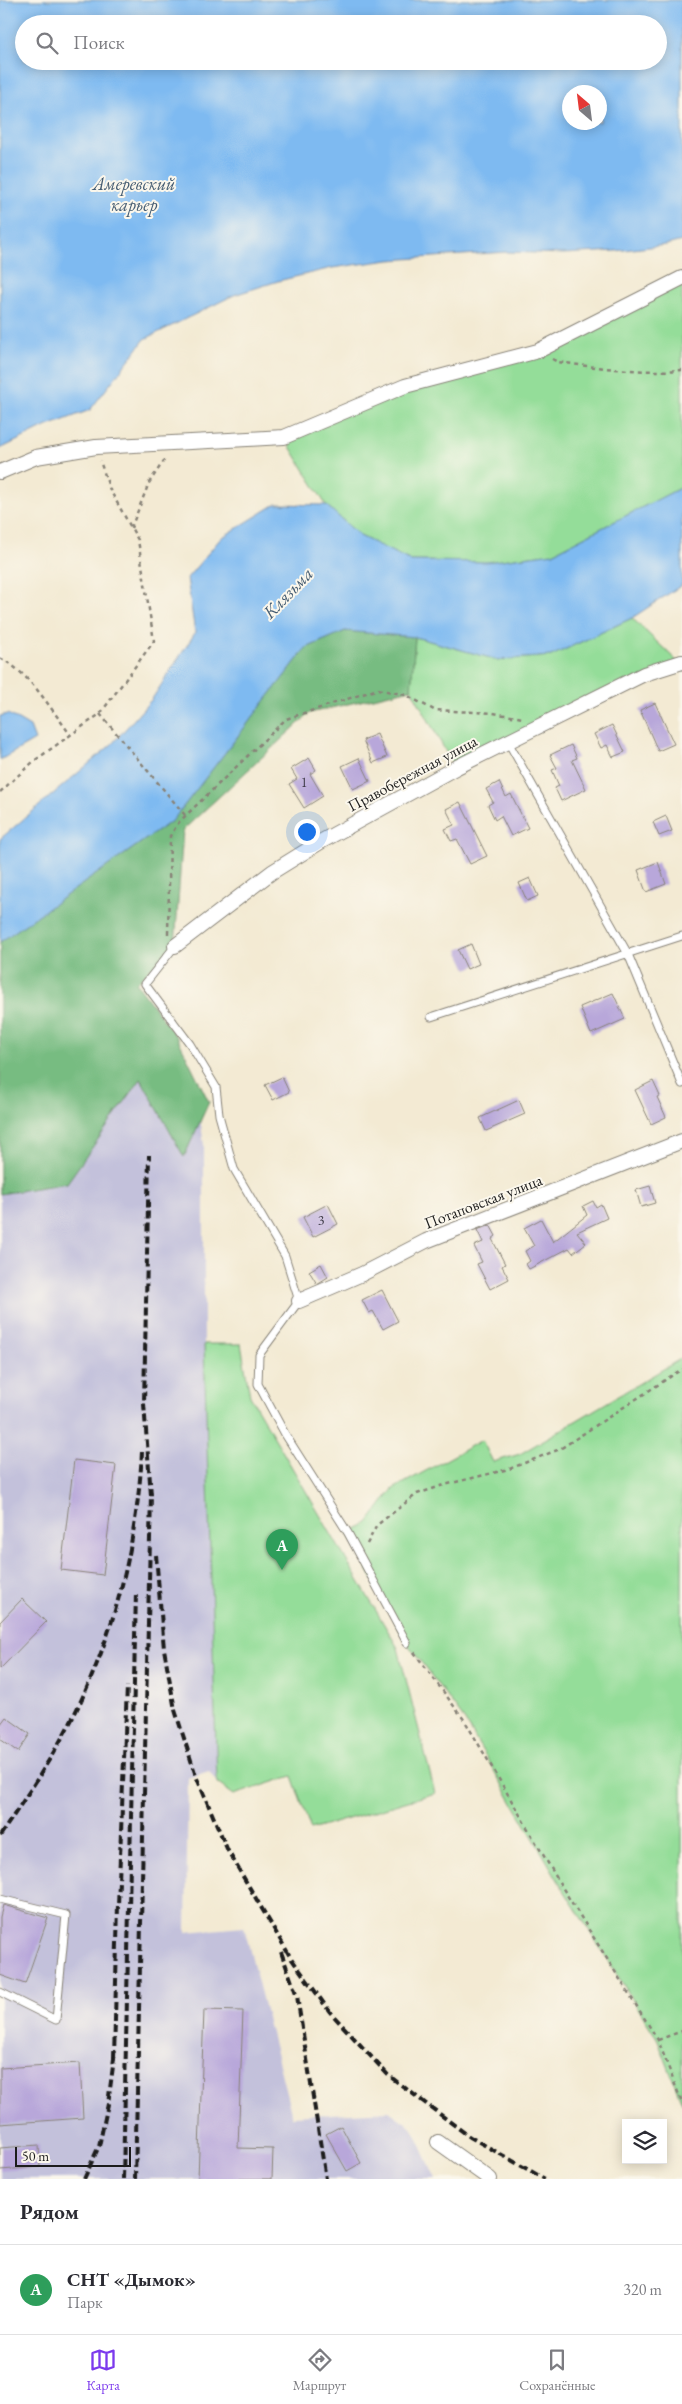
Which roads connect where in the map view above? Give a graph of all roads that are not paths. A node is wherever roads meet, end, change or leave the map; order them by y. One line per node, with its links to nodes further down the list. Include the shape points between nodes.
1 (682, 278): 2 (street, via 538,351 405,386 284,437 96,447 36,457)
2 (0, 472)
3 (682, 662): 4 (street, Правобережная улица, via 644,674)
4 (508, 742): 6 (street, Правобережная улица, via 322,841 272,872); 7 (lane)
5 (682, 936): 7 (lane)
6 (171, 952): 11 (lane, via 145,984 190,1044 216,1087 219,1115 234,1169 285,1256)
7 (628, 954): 8 (lane); 9 (lane)
8 (431, 1017)
9 (682, 1084)
10 (682, 1141): 11 (street, Потаповская улица, via 426,1242)
11 (300, 1301): 12 (lane, via 259,1355 258,1384 285,1434 348,1534)
12 (407, 1643)
13 (0, 1899): 14 (lane, via 66,1915 56,2020)
14 (0, 1992)
15 (438, 2142): 16 (street)
16 (490, 2179)

